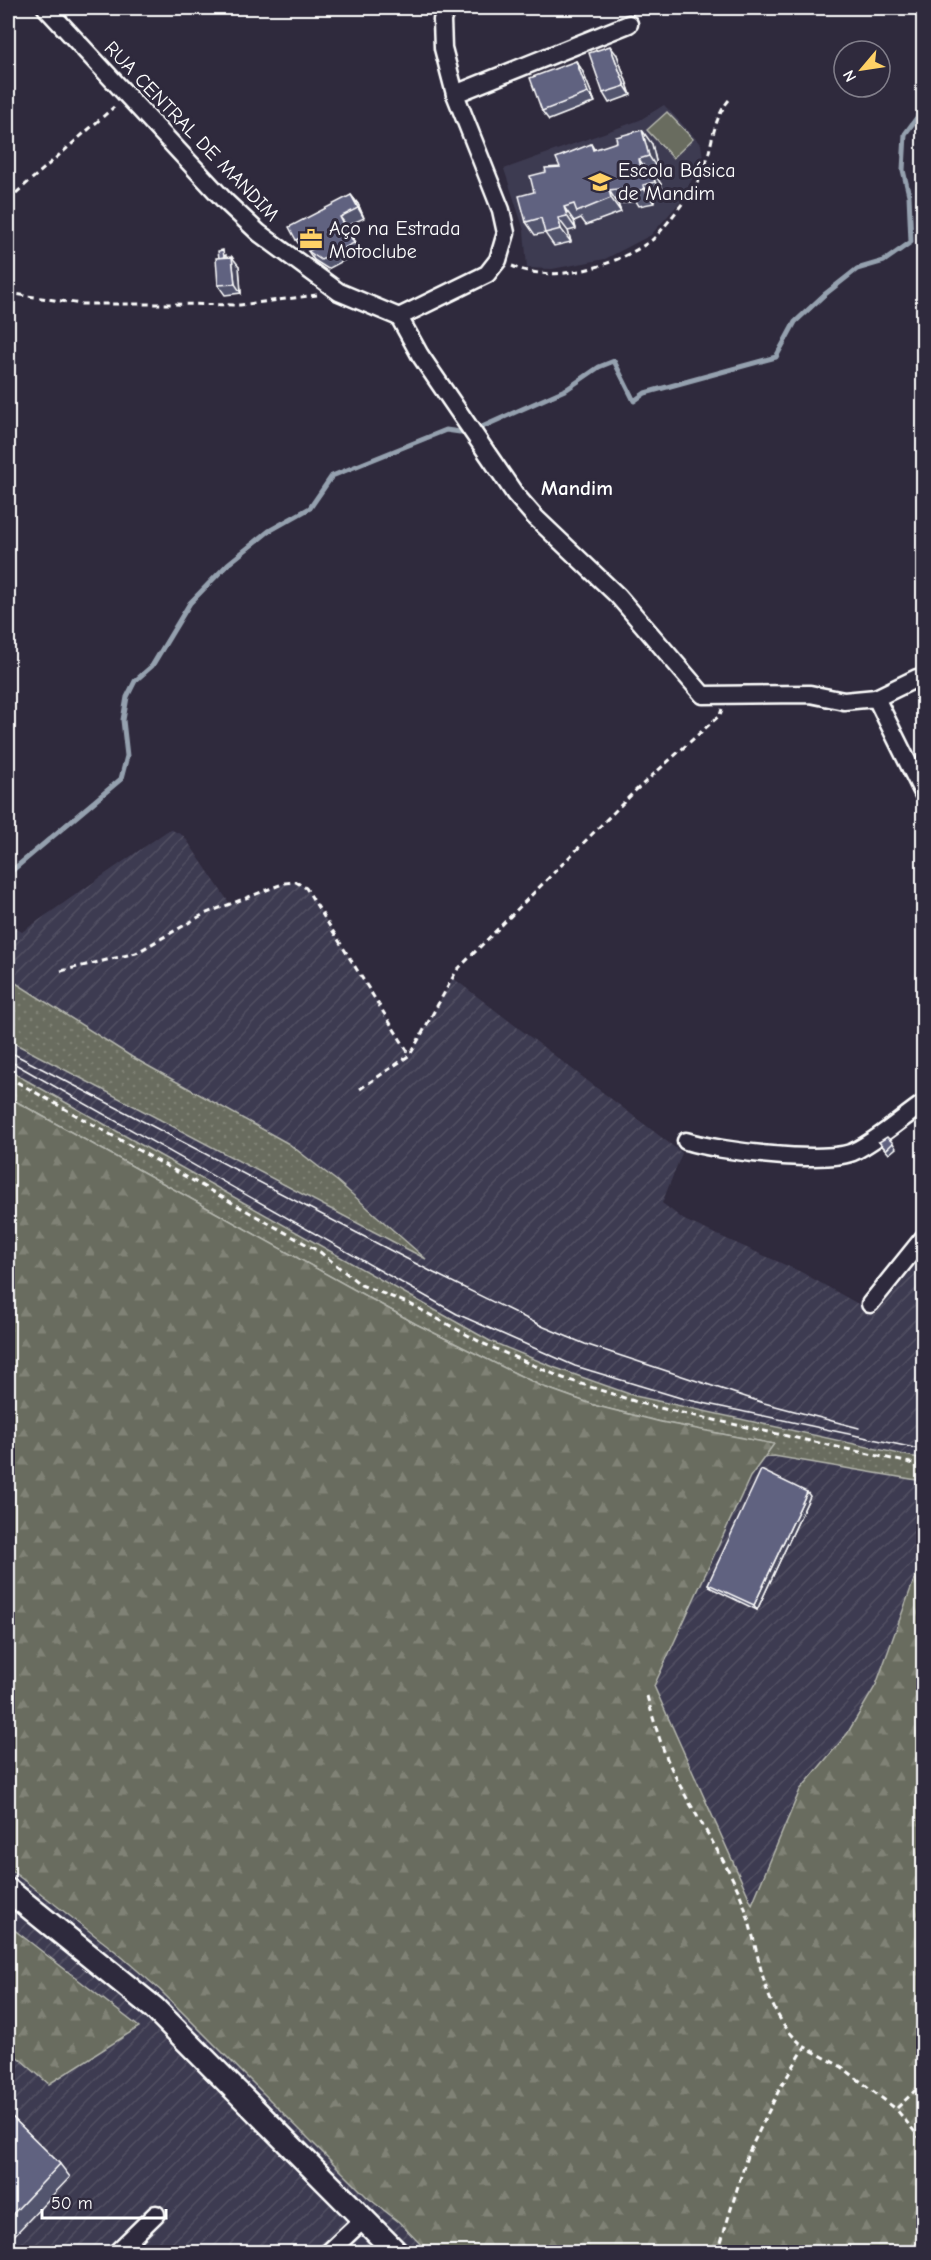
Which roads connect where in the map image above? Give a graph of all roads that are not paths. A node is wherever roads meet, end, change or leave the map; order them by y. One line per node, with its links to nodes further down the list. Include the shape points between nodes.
1 (46, 8): 5 (street, RUA CENTRAL DE MANDIM, via 259,233 339,292)
2 (447, 8): 4 (street, via 442,20 443,48)
3 (629, 24): 4 (street)
4 (455, 94): 5 (street, via 501,210 506,233 498,260 487,274)
5 (399, 317): 7 (street, via 420,355 528,510 618,596 703,695 810,694 844,701)
6 (924, 680): 7 (street, via 917,678)
7 (876, 698): 8 (street)
8 (924, 795)
9 (924, 1103): 10 (street, via 854,1152 795,1157 704,1147)
10 (686, 1141)
11 (924, 1237): 12 (street)
12 (870, 1304)
13 (8, 1890): 15 (main road, via 161,2014)
14 (156, 2214): 16 (street)
15 (364, 2219): 17 (street); 18 (main road)
16 (117, 2253)
17 (329, 2253)
18 (396, 2253)

